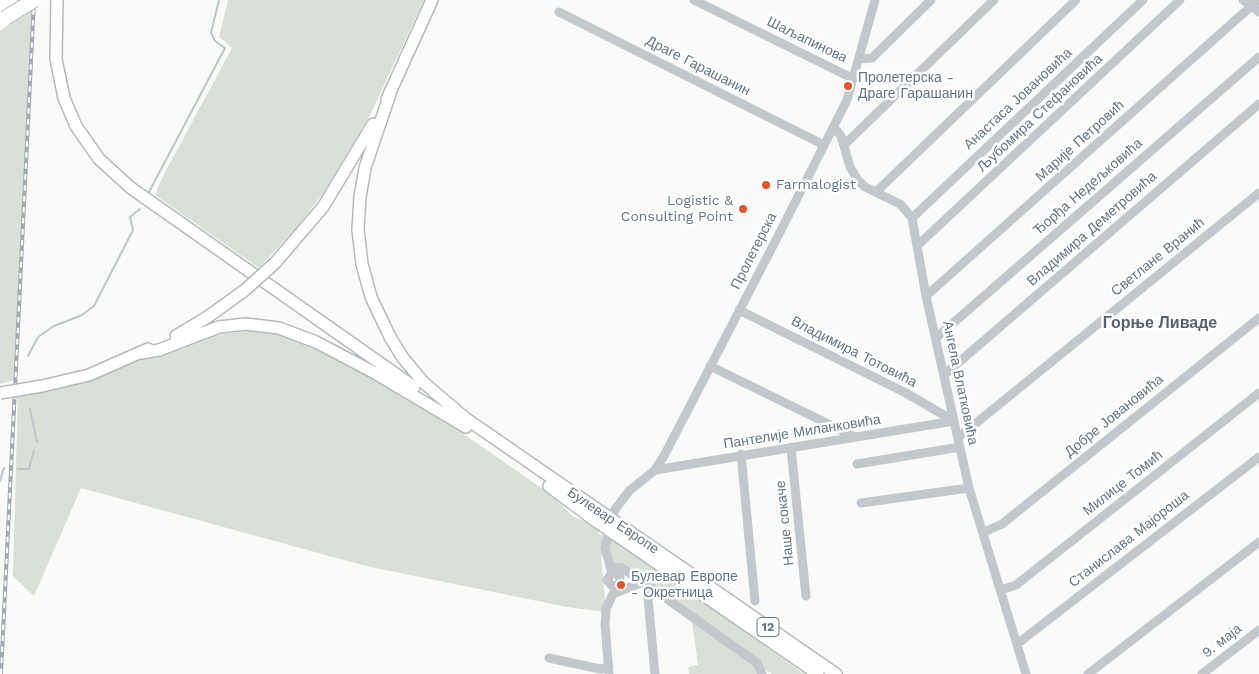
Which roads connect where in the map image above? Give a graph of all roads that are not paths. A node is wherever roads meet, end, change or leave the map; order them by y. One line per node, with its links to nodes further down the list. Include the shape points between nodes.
1 (34, 0): 12 (highway, bridge)
2 (57, 0): 36 (main road, via 56,58 64,98 76,126 99,159 131,188)
3 (432, 0): 18 (main road)
4 (694, 0): 17 (street, Шаљапинова)
5 (875, 0): 16 (street, Пролетерска)
6 (931, 0): 16 (street, via 872,58)
7 (994, 0): 22 (street)
8 (1076, 0): 23 (street)
9 (1143, 0): 25 (street, Анастаса Јовановића)
10 (1180, 0): 26 (street, Љубомира Стефановића)
11 (1251, 2): 14 (street); 27 (street, Марије Петровић)
12 (4, 10)
13 (559, 12): 21 (street, Драге Гарашанин)
14 (1259, 12)
15 (1259, 57): 30 (street, Ђорђа Недељковића)
16 (859, 59): 17 (street, Пролетерска)
17 (854, 79): 20 (street, Пролетерска)
18 (390, 94): 31 (main road, bridge, via 334,190 307,229 275,263 244,290 182,333); 36 (main road, via 362,181 358,230 362,264 371,297 396,348 424,383)
19 (1259, 104): 33 (street, Владимира Деметровића)
20 (834, 127): 21 (street, Пролетерска); 22 (street)
21 (824, 145): 28 (street, Пролетерска)
22 (844, 145): 23 (street, via 850,167 858,180)
23 (876, 192): 25 (street, via 900,204)
24 (1259, 193): 39 (street, Светлане Вранић)
25 (912, 218): 26 (street, Ангела Влатковића)
26 (918, 245): 27 (street, Ангела Влатковића)
27 (926, 296): 30 (street, Ангела Влатковића)
28 (739, 310): 32 (street, Пролетерска); 37 (street, Владимира Тотовића, via 906,393)
29 (1259, 318): 49 (street, Добре Јовановића, via 1002,524)
30 (936, 338): 33 (street, Ангела Влатковића)
31 (141, 353): 34 (main road, bridge, via 89,374); 36 (main road, via 159,350 219,327 246,324 279,328 303,336)
32 (710, 366): 38 (street); 45 (street, Пролетерска)
33 (944, 375): 37 (street, Ангела Влатковића)
34 (0, 393)
35 (1259, 393): 54 (street, Милице Томић, via 1016,585)
36 (463, 421): 48 (main road, Булевар Европе / 12)
37 (954, 421): 38 (street, Пантелије Миланковића); 39 (street, Ангела Влатковића)
38 (855, 437): 41 (street, Пантелије Миланковића)
39 (959, 437): 40 (street, Ангела Влатковића)
40 (960, 447): 44 (street); 46 (street, Ангела Влатковића)
41 (791, 448): 42 (street, Пантелије Миланковића); 55 (street, Наше сокаче)
42 (741, 454): 45 (street, Пантелије Миланковића); 56 (street)
43 (1259, 457): 58 (street, Станислава Мајороша)
44 (857, 464)
45 (655, 470): 48 (street, Пролетерска, via 620,501)
46 (969, 488): 47 (street); 49 (street, Ангела Влатковића)
47 (861, 503)
48 (611, 525): 51 (street, Пролетерска, via 605,548); 63 (main road, Булевар Европе / 12); 64 (main road, Булевар Европе / 12)
49 (984, 532): 54 (street, Ангела Влатковића)
50 (1259, 542): 66 (street)
51 (611, 570): 52 (street, via 622,568); 53 (street, Пролетерска, via 607,580)
52 (645, 585): 53 (street); 61 (street); 62 (street, via 757,663)
53 (613, 590): 60 (street, via 606,609 605,625)
54 (1001, 590): 58 (street, Ангела Влатковића)
55 (806, 596)
56 (755, 601)
57 (1259, 630): 67 (street, 9. маја)
58 (1017, 644): 65 (street, Ангела Влатковића)
59 (549, 658): 60 (street)
60 (609, 671)
61 (655, 674)
62 (762, 674)
63 (818, 674)
64 (836, 674)
65 (1026, 674)
66 (1088, 674)
67 (1202, 674)

